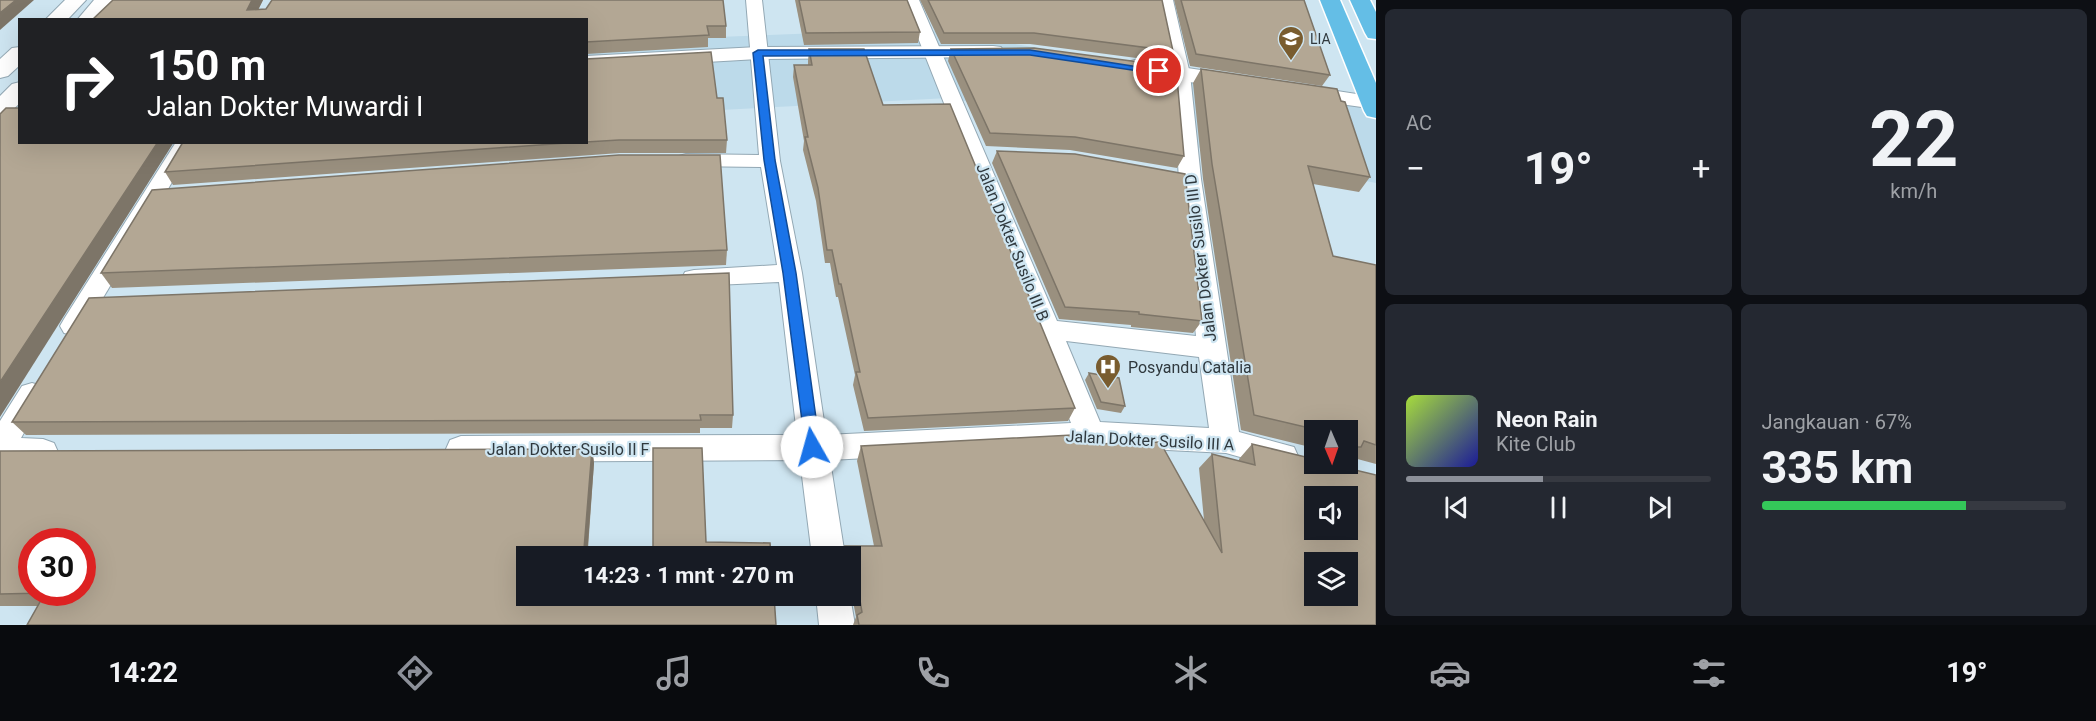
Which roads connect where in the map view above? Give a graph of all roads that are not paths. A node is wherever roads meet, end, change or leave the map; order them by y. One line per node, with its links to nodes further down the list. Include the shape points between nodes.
1 (76, 0): 8 (street)
2 (105, 0): 9 (street)
3 (754, 0): 13 (street)
4 (911, 0): 11 (street, Jalan Dokter Susilo III B)
5 (1329, 0): 22 (highway)
6 (1360, 0): 10 (highway)
7 (1161, 2): 18 (street, Jalan Dokter Susilo III D)
8 (57, 18)
9 (89, 18)
10 (1376, 33)
11 (933, 51): 12 (street); 13 (street); 25 (street, Jalan Dokter Susilo III B)
12 (1019, 52)
13 (758, 53): 15 (street); 28 (street)
14 (18, 55): 17 (street)
15 (588, 63)
16 (1116, 64): 18 (street)
17 (0, 71)
18 (1181, 74): 19 (street); 32 (street, Jalan Dokter Susilo III D, via 1179,177)
19 (1259, 86)
20 (1282, 89): 22 (street)
21 (14, 91): 23 (street)
22 (1374, 107)
23 (0, 109)
24 (185, 144): 33 (street, via 164,195 101,299)
25 (976, 154): 26 (street); 31 (street, Jalan Dokter Susilo III B)
26 (1000, 154)
27 (667, 160): 28 (street)
28 (770, 160): 29 (street)
29 (790, 273): 30 (street); 37 (street)
30 (674, 279)
31 (1049, 330): 32 (street); 35 (street, Jalan Dokter Susilo III B)
32 (1211, 348): 36 (street, Jalan Dokter Susilo III D)
33 (59, 349)
34 (41, 378): 38 (street)
35 (1090, 434): 36 (street, Jalan Dokter Susilo III A); 37 (street, Jalan Dokter Susilo III A)
36 (1226, 441): 41 (street, Jalan Dokter Susilo III A)
37 (812, 447): 39 (street, Jalan Dokter Susilo II F); 42 (street)
38 (0, 449): 40 (street)
39 (436, 449)
40 (67, 452)
41 (1304, 461)
42 (827, 546)
43 (834, 606): 44 (street)
44 (837, 625)

